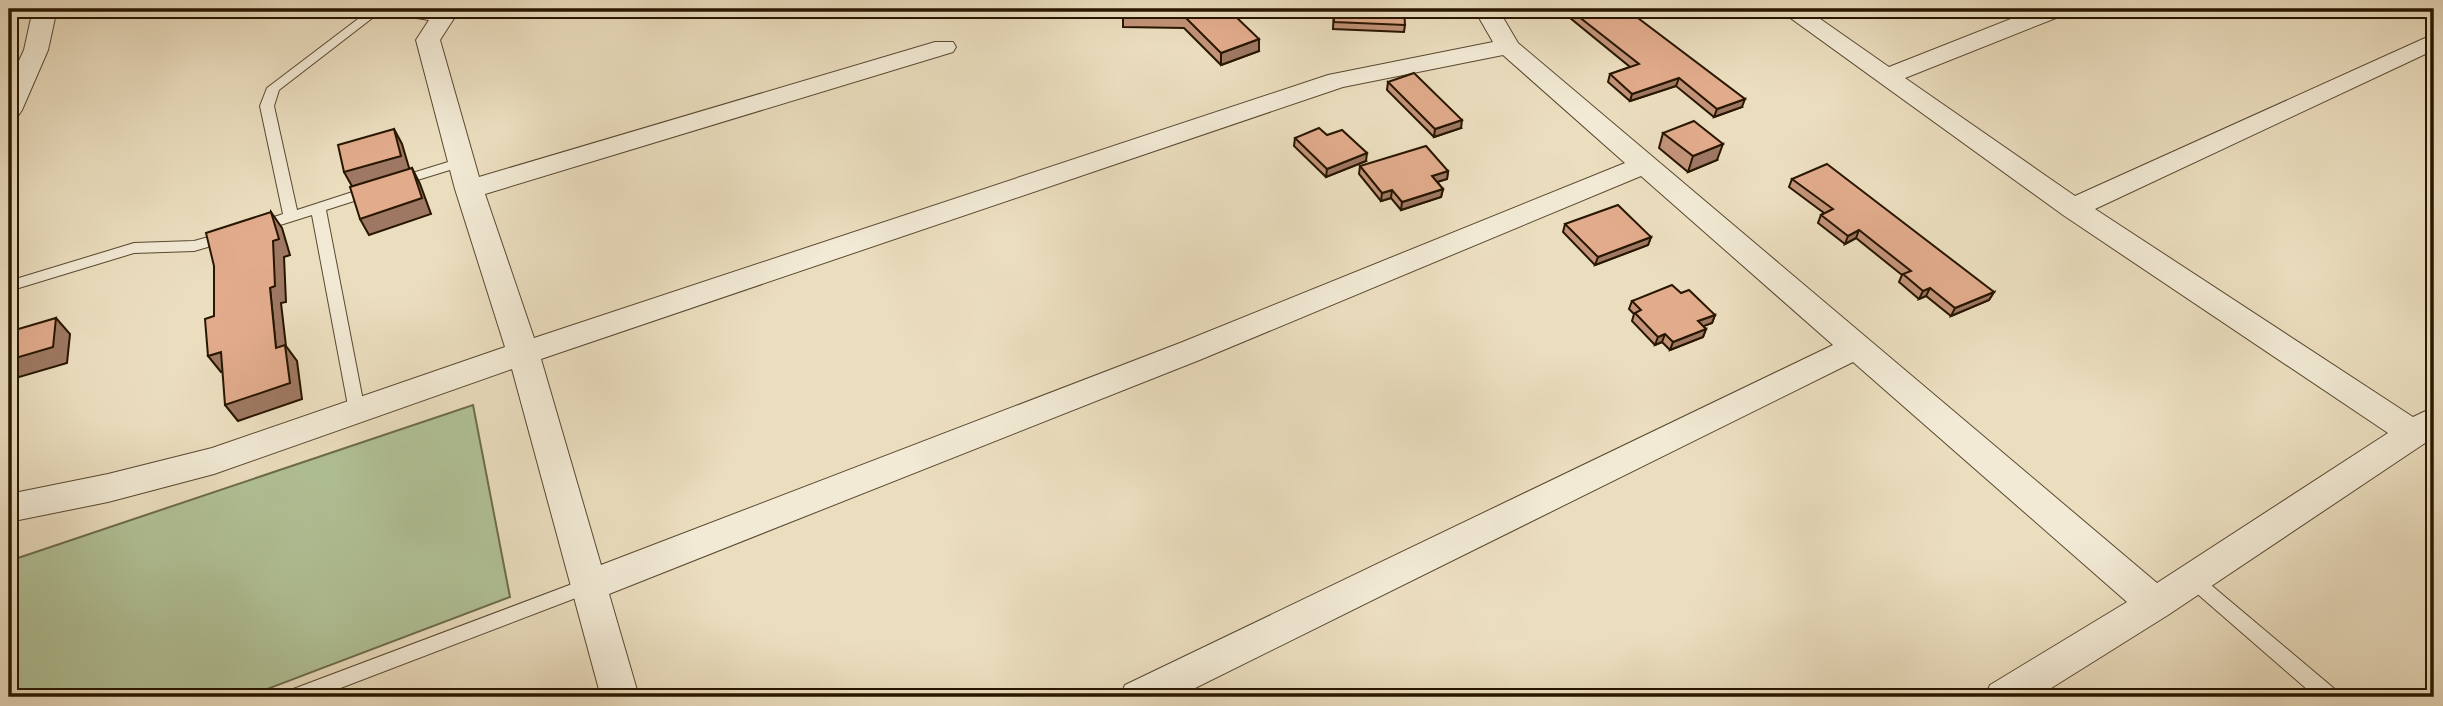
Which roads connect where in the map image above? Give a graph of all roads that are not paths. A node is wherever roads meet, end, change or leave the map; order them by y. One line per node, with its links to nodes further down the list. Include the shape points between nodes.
1 (45, 9): 12 (street, via 36,50)
2 (378, 9): 17 (lane, via 273,88 267,106)
3 (401, 9): 7 (street)
4 (1486, 9): 10 (street)
5 (1790, 9): 11 (street)
6 (2057, 9): 11 (street)
7 (446, 12): 14 (street, via 428,40)
8 (2434, 41): 16 (street)
9 (944, 47): 14 (street)
10 (1508, 47): 13 (street); 20 (street, via 1337,80)
11 (1885, 77): 16 (street)
12 (9, 110)
13 (1644, 165): 19 (street); 25 (street, via 1191,351)
14 (465, 175): 15 (lane); 20 (street)
15 (318, 208): 17 (lane); 21 (lane)
16 (2073, 208): 22 (street)
17 (291, 217): 18 (lane, via 194,246 134,248)
18 (9, 286)
19 (1856, 347): 26 (street); 29 (street)
20 (523, 353): 21 (street); 25 (street)
21 (357, 411): 23 (street, via 214,461)
22 (2419, 430): 24 (street); 26 (lane)
23 (9, 508)
24 (2192, 579): 26 (street); 31 (lane)
25 (588, 586): 27 (lane); 28 (street)
26 (2155, 604): 30 (street)
27 (295, 697)
28 (620, 697)
29 (1139, 697)
30 (2004, 697)
31 (2330, 697)

